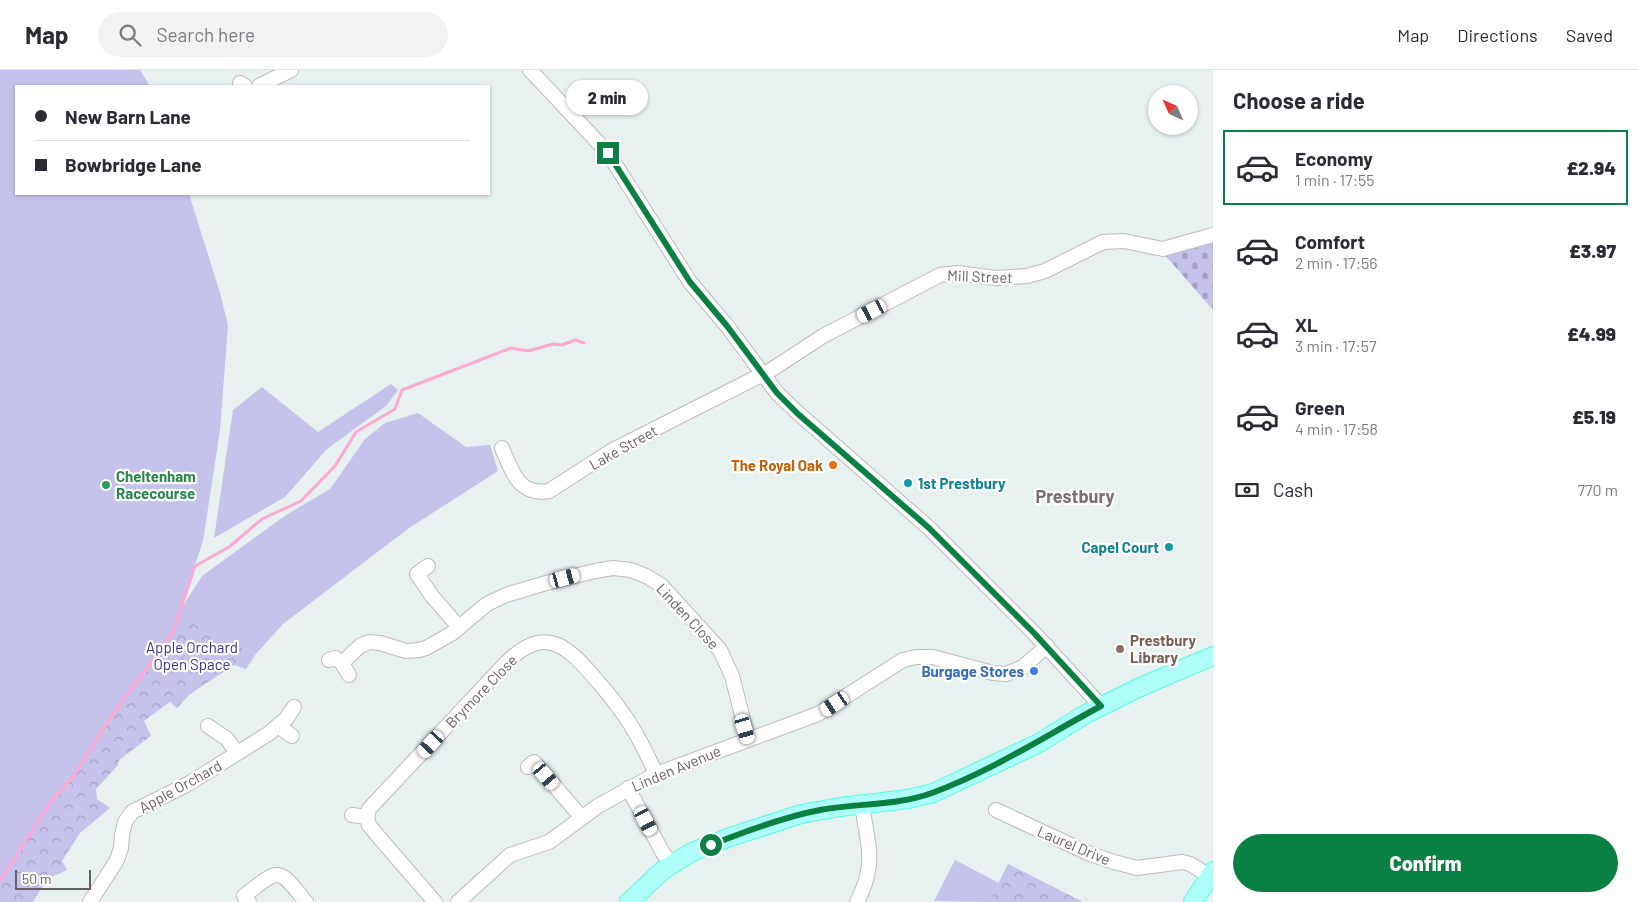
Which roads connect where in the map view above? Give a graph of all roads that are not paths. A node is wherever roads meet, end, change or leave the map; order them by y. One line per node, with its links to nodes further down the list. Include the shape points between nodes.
1 (291, 70): 3 (street)
2 (530, 70): 5 (street, via 608,153 690,282)
3 (261, 85)
4 (1213, 235): 5 (street, Mill Street, via 1164,249 1124,241 1103,242 1045,271 1027,276 940,275 823,336)
5 (762, 374): 6 (street, Lake Street, via 613,450 549,491 537,492 521,484); 9 (street, via 798,414 929,528)
6 (502, 448)
7 (417, 573): 8 (street)
8 (459, 627): 11 (street, Linden Close, via 442,640 419,650 406,651 367,636 360,646 335,661); 17 (street, Linden Close, via 496,599 546,583 604,569 639,573 667,591 720,650 732,676)
9 (1047, 646): 12 (street); 17 (street, Linden Avenue, via 1023,667 1006,674 993,674 933,657 910,658 898,662 827,710)
10 (1213, 656): 12 (main road)
11 (349, 674)
12 (1101, 706): 22 (main road, via 1039,743 933,793 908,800)
13 (294, 707): 15 (street, Apple Orchard)
14 (208, 726): 18 (street, Apple Orchard, via 227,739)
15 (278, 726): 16 (street); 18 (street, Apple Orchard)
16 (292, 736)
17 (748, 739): 20 (street, Linden Avenue)
18 (237, 753): 29 (street, Apple Orchard, via 188,784 132,812 125,822 117,860)
19 (534, 761): 26 (street)
20 (656, 774): 21 (street, Linden Avenue); 25 (street, Brymore Close, via 628,719 578,658 560,646 538,643 523,648 506,663 369,809)
21 (628, 788): 26 (street, Linden Avenue); 27 (street)
22 (862, 805): 27 (main road, via 819,810 784,819 692,852); 35 (street, via 869,865)
23 (996, 810): 28 (street, Laurel Drive, via 1114,862 1137,868 1182,862)
24 (352, 815): 25 (street)
25 (367, 818): 32 (street, via 376,836)
26 (582, 818): 33 (street, Linden Avenue, via 549,842 510,855)
27 (671, 864): 34 (main road)
28 (1211, 874): 36 (main road)
29 (90, 902)
30 (249, 902): 31 (street, via 244,896 276,874 286,878)
31 (306, 902)
32 (435, 902)
33 (458, 902)
34 (629, 902)
35 (857, 902)
36 (1193, 902)

